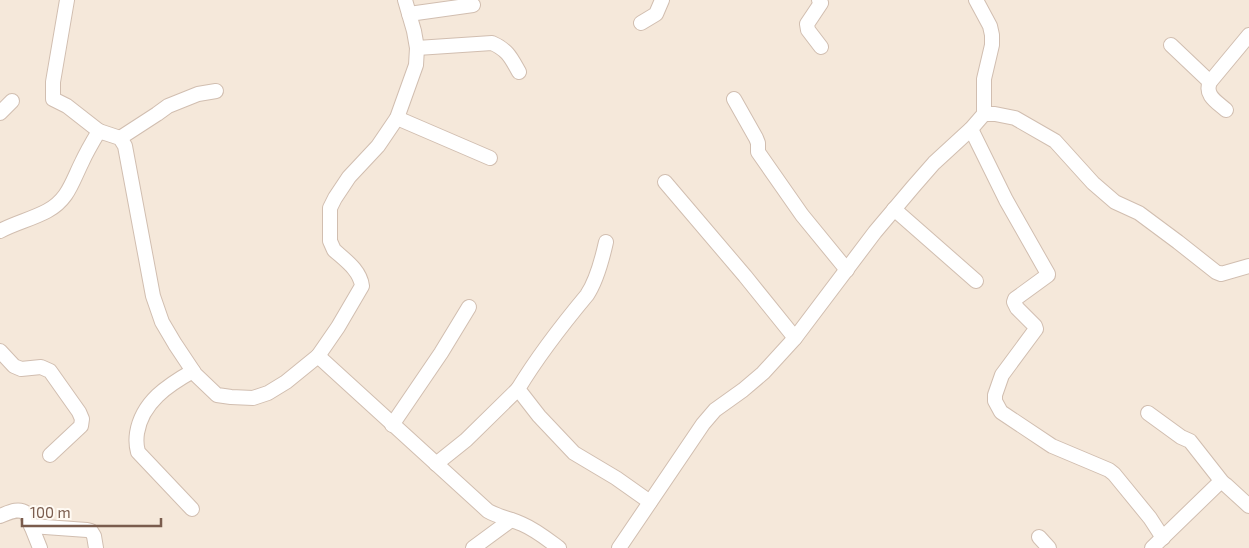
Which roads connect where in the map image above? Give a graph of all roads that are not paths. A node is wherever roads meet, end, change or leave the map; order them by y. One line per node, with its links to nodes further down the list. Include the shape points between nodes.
1 (67, 0): 23 (street, via 52,82 54,99 68,106)
2 (405, 0): 7 (street)
3 (662, 0): 8 (street, via 656,14)
4 (820, 0): 11 (street, via 807,27)
5 (976, 0): 20 (street, via 992,35 984,79)
6 (473, 5): 7 (street)
7 (410, 14): 12 (street)
8 (641, 23)
9 (1249, 35): 14 (street)
10 (1171, 45): 14 (street)
11 (821, 47)
12 (417, 48): 13 (street, via 492,43 508,53); 21 (street, via 416,65)
13 (519, 72)
14 (1210, 82): 18 (street, via 1208,93)
15 (216, 91): 24 (street, via 198,94 168,106)
16 (734, 99): 31 (street, via 756,138 758,152)
17 (12, 101): 19 (street)
18 (1226, 110)
19 (0, 113)
20 (984, 114): 22 (street); 30 (street, via 1015,118 1054,141 1115,202 1139,213 1216,272 1221,274)
21 (397, 118): 25 (street); 36 (street, via 378,146 349,177 330,208 331,246 357,272 362,286)
22 (971, 129): 27 (street, via 934,162); 51 (street, via 1048,274 1015,299 1017,308 1036,329 1002,375 995,402 1001,412 1052,446 1114,474)
23 (98, 131): 24 (street); 28 (street, via 60,202 46,212)
24 (120, 138): 37 (street, via 125,146 156,308)
25 (490, 158)
26 (665, 182): 34 (street)
27 (894, 209): 31 (street); 32 (street)
28 (0, 231)
29 (606, 242): 38 (street, via 587,295)
30 (1249, 266)
31 (846, 270): 34 (street)
32 (976, 281)
33 (468, 307): 40 (street, via 442,353)
34 (795, 338): 44 (street, via 763,373 715,410)
35 (0, 351): 41 (street, via 20,369 41,367 50,371 80,412 81,426)
36 (318, 356): 37 (street, via 286,382 253,398 218,395); 40 (street)
37 (193, 370): 46 (street, via 162,390 153,400 142,415 136,442 138,452)
38 (518, 389): 42 (street, via 466,440); 44 (street, via 574,453)
39 (1148, 413): 43 (street, via 1181,438 1190,440)
40 (392, 425): 42 (street)
41 (50, 455)
42 (436, 464): 48 (street, via 488,511)
43 (1223, 483): 45 (street); 51 (street, via 1218,484)
44 (650, 502): 56 (street)
45 (1249, 506)
46 (192, 509)
47 (0, 516): 49 (street, via 21,510)
48 (511, 520): 54 (street); 55 (street, via 531,528)
49 (32, 526): 52 (street); 53 (street, via 91,531)
50 (1039, 537): 57 (street)
51 (1163, 538): 58 (street)
52 (40, 548)
53 (96, 548)
54 (473, 548)
55 (559, 548)
56 (619, 548)
57 (1049, 548)
58 (1152, 548)

